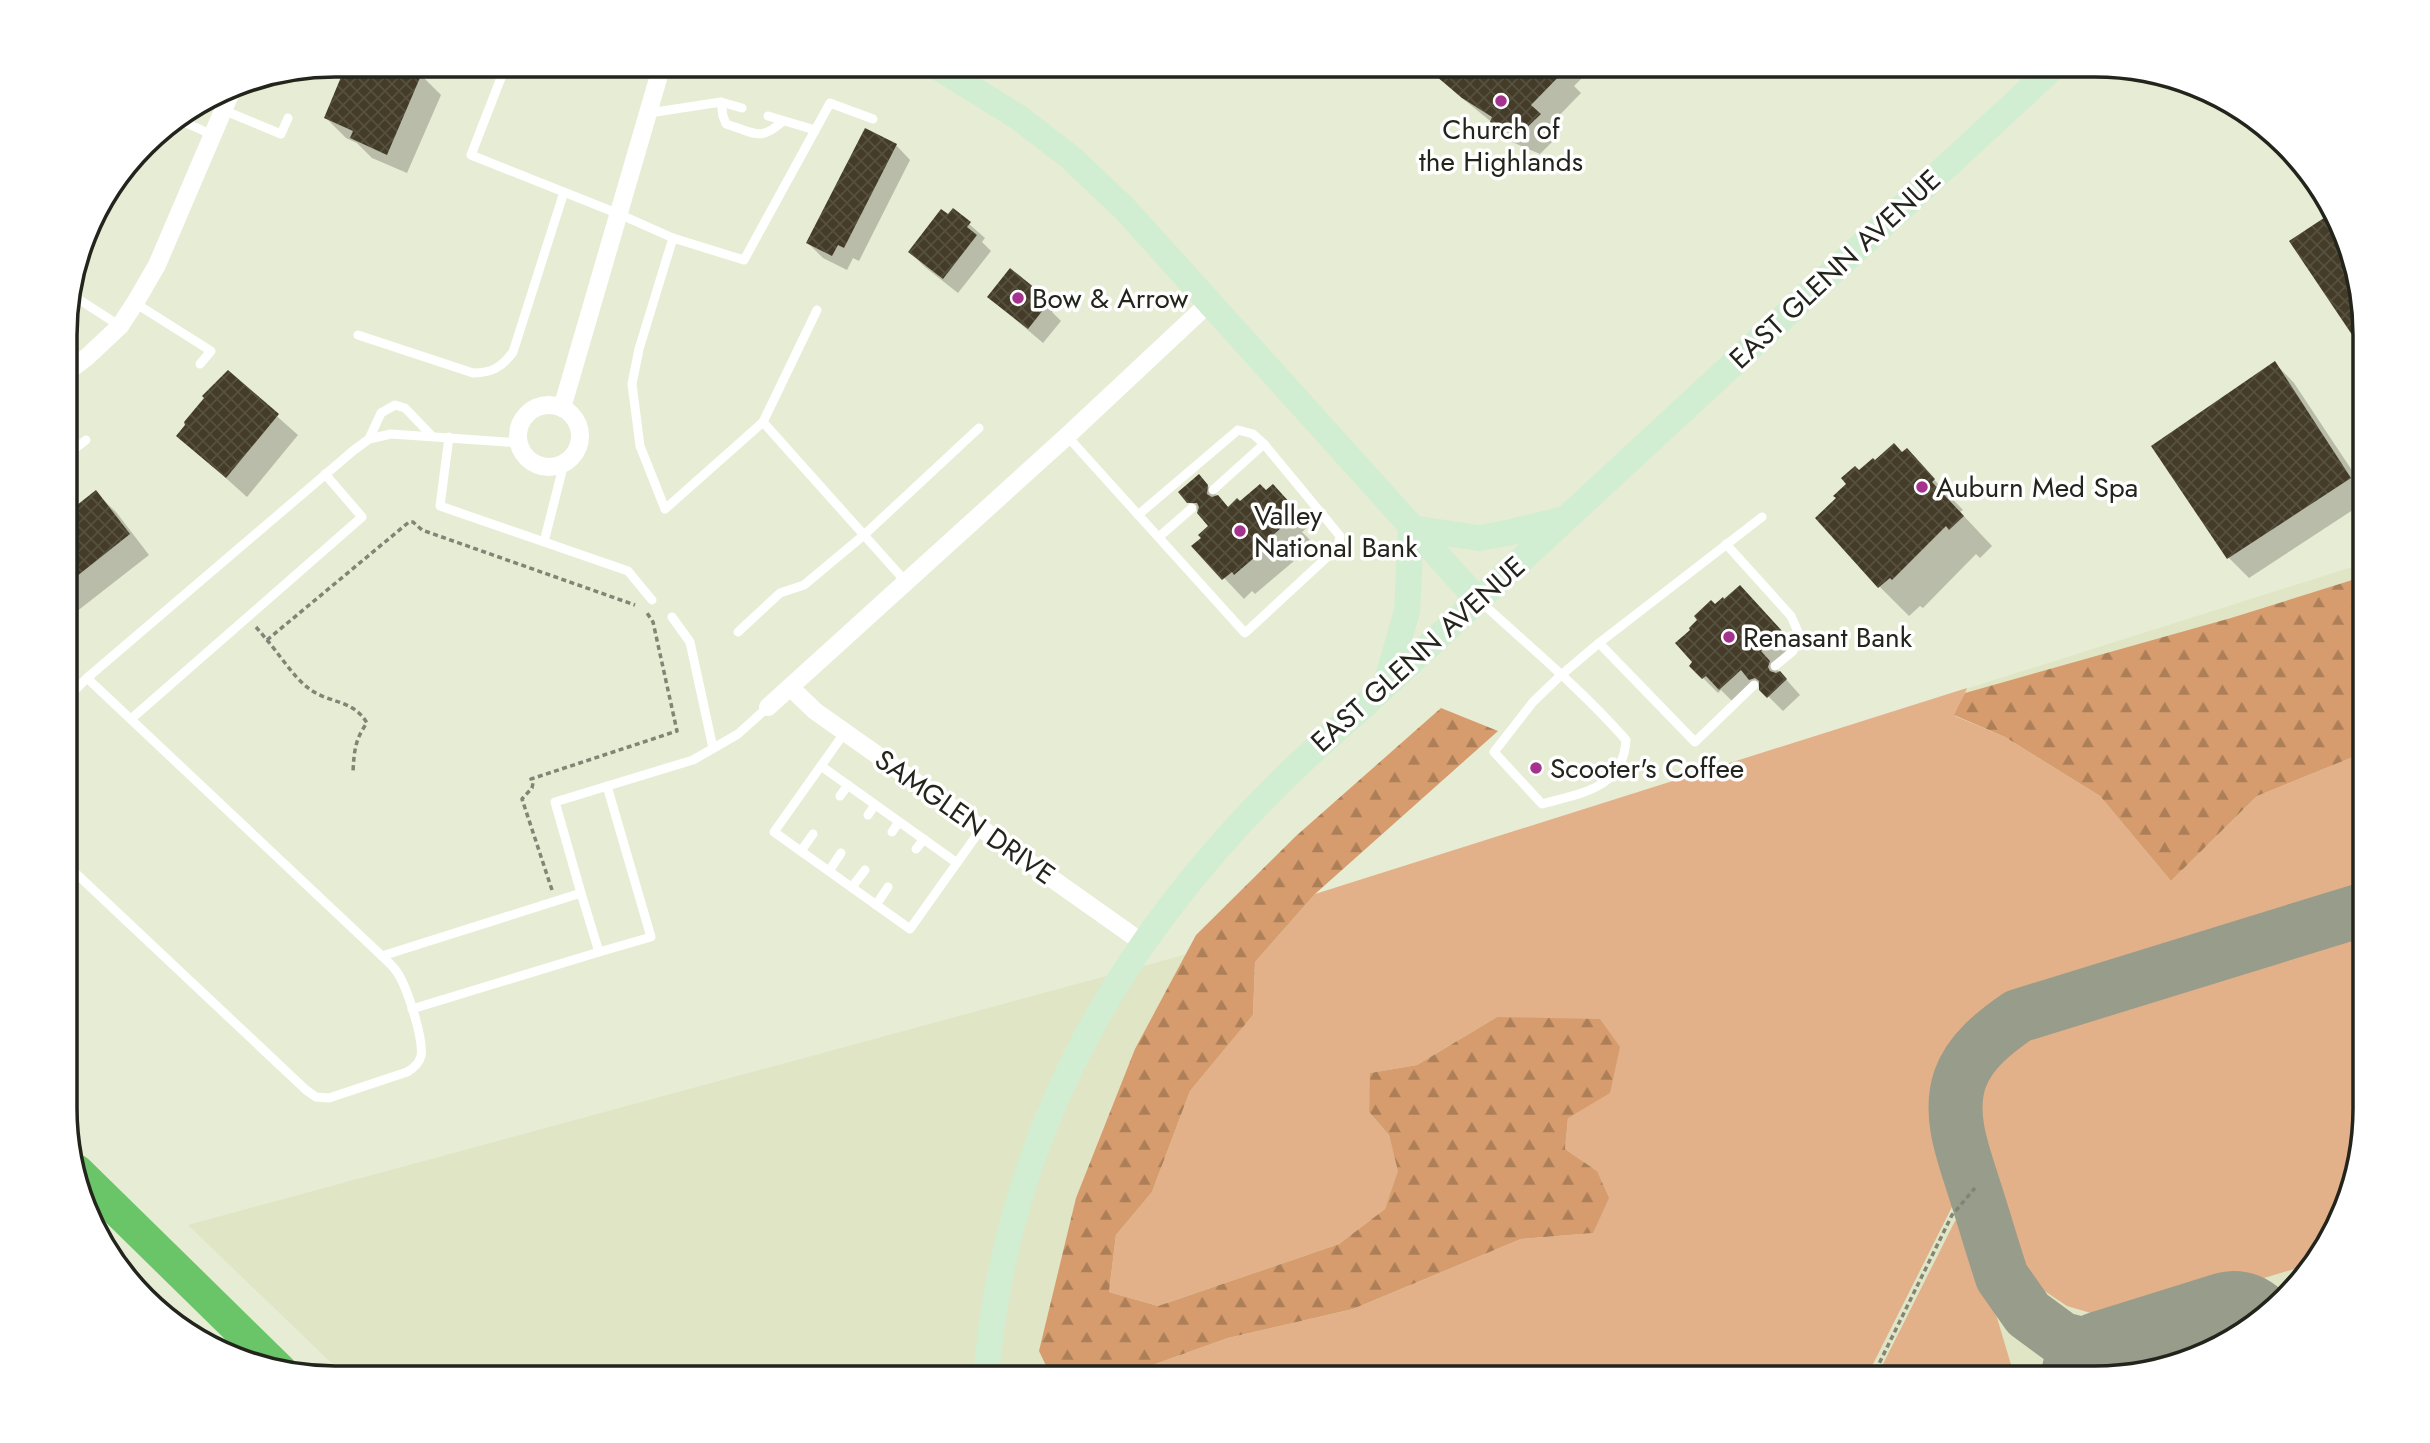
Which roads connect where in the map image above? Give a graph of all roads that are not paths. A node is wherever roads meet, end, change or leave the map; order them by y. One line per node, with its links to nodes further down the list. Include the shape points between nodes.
1 (501, 77): 17 (lane, via 471,155)
2 (659, 77): 9 (street)
3 (953, 77): 22 (main road, via 1018,117 1070,157 1124,208)
4 (2043, 77): 45 (main road, EAST GLENN AVENUE)
5 (227, 101): 8 (street)
6 (721, 102): 7 (lane); 9 (lane); 13 (lane, via 726,124 762,135)
7 (742, 108)
8 (223, 110): 11 (lane, via 281,134); 16 (street)
9 (649, 113): 18 (street)
10 (768, 116): 13 (lane)
11 (288, 118)
12 (873, 119): 15 (lane, via 830,103)
13 (783, 121): 15 (lane)
14 (187, 124): 16 (lane)
15 (815, 130): 19 (lane, via 744,260)
16 (213, 135): 21 (street, via 157,265)
17 (564, 192): 18 (lane); 25 (lane, via 513,352 504,365 488,373 474,373)
18 (618, 214): 19 (lane); 28 (street)
19 (673, 239): 29 (lane, via 632,384 639,446 665,509)
20 (79, 300): 24 (lane)
21 (135, 303): 24 (street); 27 (lane, via 211,351)
22 (1209, 303): 32 (street); 46 (main road)
23 (817, 310): 29 (lane)
24 (120, 326): 26 (street)
25 (358, 335)
26 (77, 364)
27 (200, 364)
28 (562, 408): 36 (street, via 547,405 529,412 519,430); 39 (street, via 574,417 580,437 573,456)
29 (763, 422): 47 (lane)
30 (979, 428): 47 (lane)
31 (431, 435): 33 (lane); 34 (lane, via 391,434); 34 (lane, via 405,408 395,405 381,413)
32 (1067, 436): 43 (lane); 51 (street)
33 (449, 437): 36 (lane); 49 (lane, via 440,506)
34 (369, 439): 40 (lane)
35 (86, 440): 38 (lane)
36 (520, 443): 39 (street, via 527,458 536,464)
37 (1264, 444): 41 (lane); 43 (lane, via 1253,434 1238,430); 48 (lane, via 1340,536 1338,547 1245,633)
38 (77, 447)
39 (564, 463): 49 (lane)
40 (325, 474): 59 (lane); 65 (lane, via 362,517)
41 (1213, 490)
42 (1192, 508): 48 (lane)
43 (1138, 515): 48 (lane)
44 (1762, 517): 50 (lane)
45 (1566, 519): 46 (main road, via 1479,538); 52 (main road, EAST GLENN AVENUE)
46 (1412, 528): 52 (main road); 60 (main road, via 1407,611)
47 (864, 535): 51 (lane); 55 (lane, via 804,585 780,593)
48 (1160, 536)
49 (544, 542): 53 (lane, via 628,571)
50 (1726, 544): 56 (lane); 57 (lane, via 1791,616 1799,634 1793,651)
51 (906, 582): 62 (street)
52 (1477, 599): 58 (lane); 60 (main road, EAST GLENN AVENUE)
53 (652, 600)
54 (672, 617): 67 (lane, via 690,642)
55 (738, 632)
56 (1599, 643): 58 (lane); 61 (lane, via 1695,743)
57 (1775, 666)
58 (1560, 676): 58 (lane, via 1494,752 1542,804 1607,782 1625,755 1626,740)
59 (87, 678): 63 (lane); 65 (lane)
60 (1386, 685): 90 (main road, EAST GLENN AVENUE, via 1314,748 1236,827)
61 (1754, 685)
62 (790, 687): 64 (street); 66 (street, SAMGLEN DRIVE)
63 (77, 688)
64 (768, 707): 67 (lane, via 738,734)
65 (131, 719): 92 (lane)
66 (845, 732): 68 (lane); 75 (street, SAMGLEN DRIVE)
67 (713, 748): 70 (lane, via 693,760)
68 (821, 766): 69 (lane); 80 (lane, via 774,832)
69 (848, 785): 71 (lane); 72 (lane)
70 (607, 786): 88 (lane, via 555,802); 91 (lane, via 651,937)
71 (840, 796)
72 (875, 805): 73 (lane); 74 (lane)
73 (868, 815)
74 (900, 822): 76 (lane); 78 (lane)
75 (981, 829): 82 (lane); 90 (street, SAMGLEN DRIVE)
76 (892, 832)
77 (813, 834): 80 (lane)
78 (924, 839): 79 (lane); 82 (lane)
79 (916, 849)
80 (801, 851): 84 (lane)
81 (841, 853): 84 (lane)
82 (957, 863): 89 (lane, via 910,929)
83 (864, 870): 86 (lane)
84 (829, 871): 86 (lane)
85 (77, 874): 93 (lane, via 316,1097 340,1095 417,1065 421,1055)
86 (852, 887): 89 (lane)
87 (888, 887): 89 (lane)
88 (581, 893): 91 (lane); 92 (lane)
89 (876, 905)
90 (1143, 943): 96 (main road, EAST GLENN AVENUE, via 1085,1035 1045,1124 1003,1264)
91 (599, 952): 93 (lane)
92 (382, 956): 93 (lane, via 397,972)
93 (412, 1009)
94 (88, 1182): 95 (highway)
95 (266, 1356)
96 (987, 1366)

